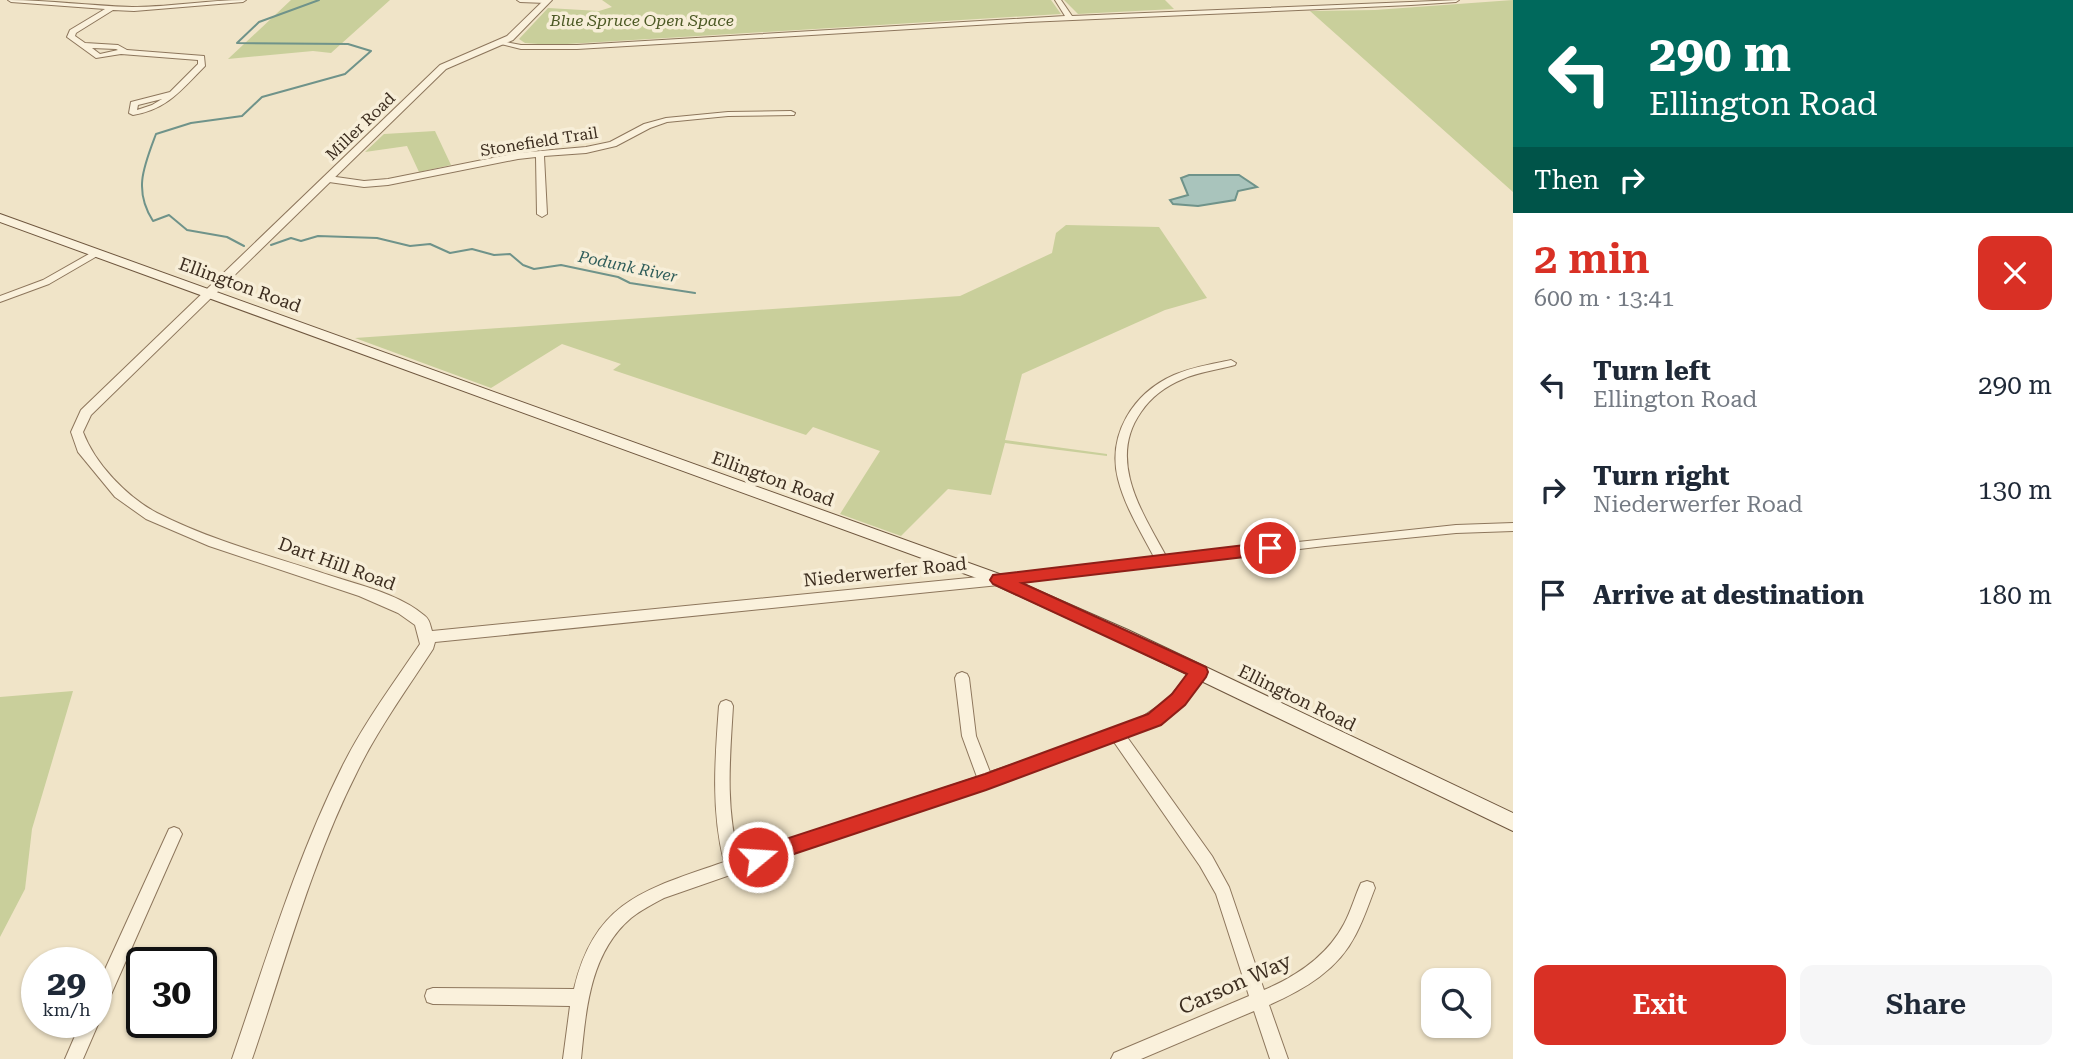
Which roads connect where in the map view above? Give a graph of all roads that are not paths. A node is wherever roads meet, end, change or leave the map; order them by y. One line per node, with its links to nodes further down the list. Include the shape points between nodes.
1 (11, 0): 7 (street)
2 (243, 0): 7 (street)
3 (520, 0): 6 (street)
4 (1058, 0): 8 (street)
5 (1456, 0): 8 (street)
6 (547, 1): 9 (street, Miller Road)
7 (110, 9): 10 (street, via 71,34 82,45 201,58 202,64)
8 (1070, 18): 9 (street, via 577,47)
9 (501, 43): 13 (street, Miller Road, via 443,67)
10 (173, 94)
11 (791, 113): 12 (street, Stonefield Trail, via 686,117 646,126 612,144)
12 (540, 154): 13 (street, Stonefield Trail, via 375,184); 14 (street)
13 (329, 179): 17 (street, Miller Road)
14 (542, 214)
15 (0, 218): 16 (main road, Ellington Road)
16 (96, 253): 17 (main road, Ellington Road); 18 (street, via 46,282)
17 (207, 294): 22 (main road, Ellington Road); 23 (street, Dart Hill Road, via 85,413 78,432 83,449 120,494 151,516 403,608 422,622)
18 (0, 299)
19 (1231, 363): 21 (street, via 1195,371 1158,387 1132,413 1124,430 1123,477)
20 (1513, 527): 21 (street, Niederwerfer Road, via 1443,530)
21 (1162, 561): 22 (street, Niederwerfer Road)
22 (999, 580): 23 (street, Niederwerfer Road); 24 (main road, Ellington Road)
23 (427, 636): 39 (street, via 428,645 383,712 341,788)
24 (1199, 672): 27 (street, via 1179,699 1154,719); 29 (main road, Ellington Road)
25 (962, 678): 28 (street, via 969,736)
26 (726, 706): 31 (street, via 720,799)
27 (1117, 735): 28 (street); 36 (street, via 1212,871)
28 (986, 782): 31 (street)
29 (1513, 822)
30 (174, 834): 33 (street)
31 (733, 865): 35 (street, via 659,892 623,915 593,953)
32 (1367, 888): 36 (street, Carson Way, via 1350,930 1328,961 1293,986)
33 (112, 973)
34 (433, 996): 35 (street)
35 (579, 998): 40 (street)
36 (1260, 1000): 41 (street, Carson Way); 42 (street)
37 (83, 1038): 38 (street)
38 (74, 1059)
39 (242, 1059)
40 (572, 1059)
41 (1120, 1059)
42 (1279, 1059)

